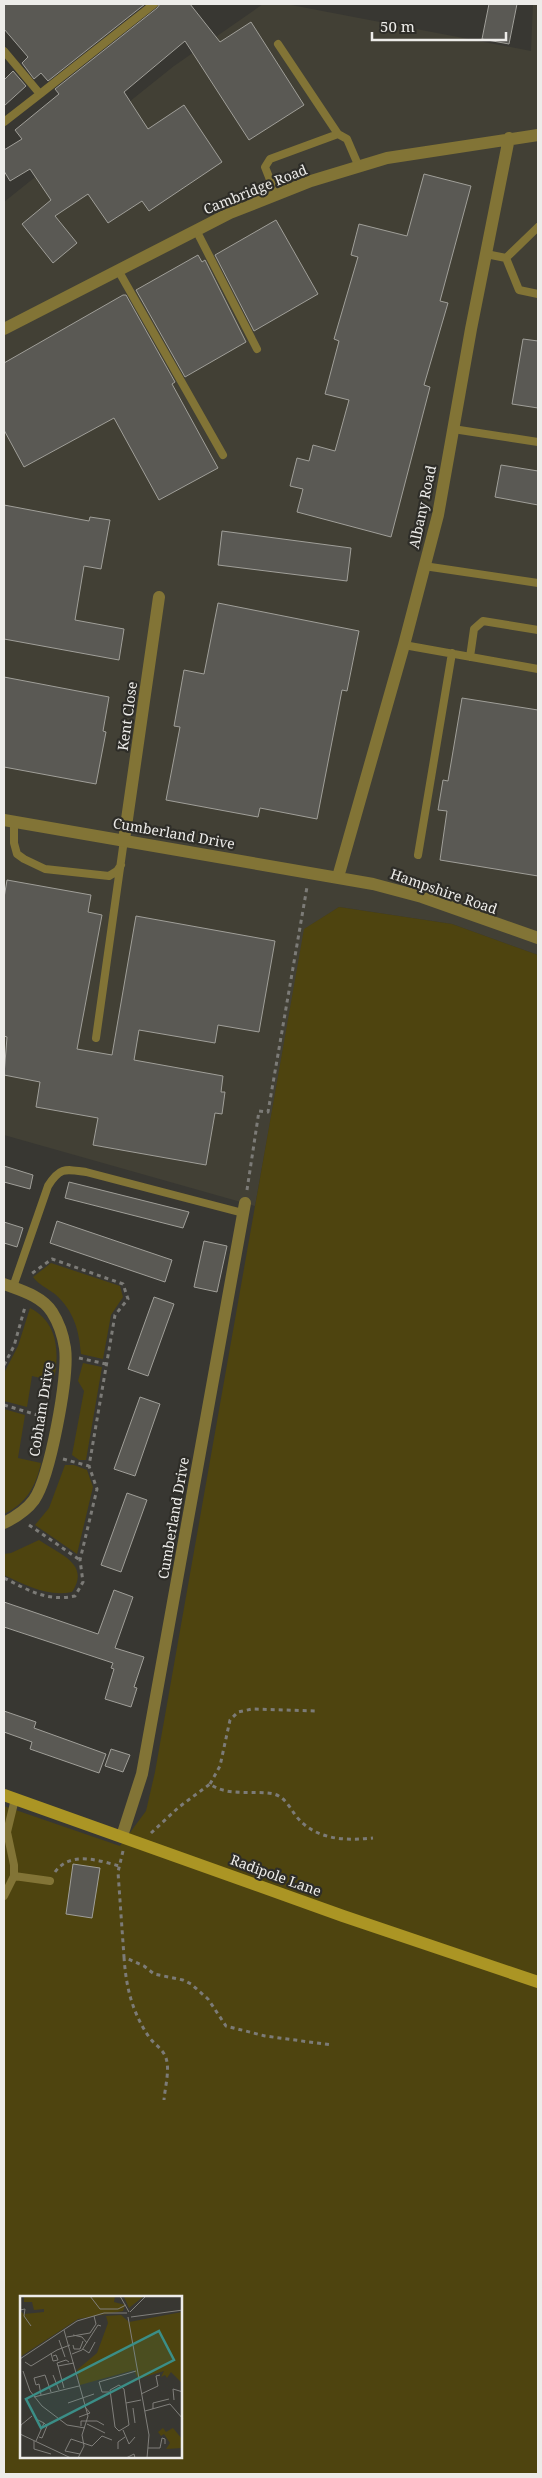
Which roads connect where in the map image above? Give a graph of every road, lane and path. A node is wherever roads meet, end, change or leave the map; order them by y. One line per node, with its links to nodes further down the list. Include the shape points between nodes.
1 (154, 4): 4 (lane)
2 (278, 44): 6 (lane)
3 (4, 51): 4 (lane)
4 (40, 94): 5 (lane)
5 (4, 122)
6 (338, 134): 9 (lane, via 348,139); 10 (lane, via 270,160 265,167)
7 (538, 135): 8 (street, Cambridge Road)
8 (509, 138): 9 (street, Cambridge Road, via 387,158); 13 (street, Albany Road)
9 (359, 167): 10 (street, Cambridge Road)
10 (276, 195): 12 (street, Cambridge Road)
11 (538, 227): 14 (lane)
12 (196, 230): 15 (street, Cambridge Road); 18 (lane)
13 (486, 254): 14 (lane); 19 (street, Albany Road)
14 (506, 258): 16 (lane, via 519,290)
15 (118, 270): 17 (street, Cambridge Road); 21 (lane)
16 (538, 294)
17 (4, 329)
18 (257, 349)
19 (453, 428): 20 (lane); 22 (street, Albany Road, via 438,515)
20 (538, 442)
21 (223, 455)
22 (424, 566): 23 (lane); 26 (street, Albany Road)
23 (538, 583)
24 (159, 597): 31 (street, Kent Close)
25 (538, 630): 28 (lane, via 483,621 474,630)
26 (404, 645): 27 (lane); 35 (street, Albany Road)
27 (452, 653): 28 (lane); 32 (lane)
28 (470, 657): 29 (lane)
29 (538, 669)
30 (9, 820): 31 (street, Cumberland Drive); 33 (lane, via 17,854 36,866 109,876 118,872)
31 (124, 840): 33 (lane); 34 (street, Cumberland Drive)
32 (418, 855)
33 (122, 864): 37 (lane)
34 (310, 873): 35 (street, Cumberland Drive); 38 (path, via 268,1112 259,1111)
35 (338, 877): 36 (street, Hampshire Road, via 422,897)
36 (538, 938)
37 (96, 1038)
38 (244, 1208): 39 (lane, via 66,1169 56,1174 48,1186); 55 (street, Cumberland Drive, via 142,1774)
39 (8, 1285): 40 (street, Cobham Drive); 42 (path, via 52,1259 123,1284 128,1299 115,1315)
40 (29, 1294): 41 (street, Cobham Drive, via 51,1310 61,1327); 43 (path, via 14,1346)
41 (65, 1354): 42 (path); 45 (street, Cobham Drive)
42 (106, 1364): 47 (path)
43 (4, 1365)
44 (4, 1405): 45 (path)
45 (56, 1420): 46 (street, Cobham Drive)
46 (49, 1456): 47 (path); 48 (street, Cobham Drive, via 44,1480 34,1500)
47 (89, 1466): 50 (path, via 97,1489)
48 (16, 1516): 49 (street, Cobham Drive); 50 (path)
49 (4, 1522)
50 (80, 1560): 51 (path, via 83,1582 75,1596 59,1599 32,1592)
51 (4, 1578)
52 (317, 1711): 53 (path, via 252,1709 238,1712 230,1720 220,1766)
53 (210, 1784): 56 (path, via 225,1790 275,1794 303,1824 326,1836 342,1840); 57 (path, via 164,1819)
54 (9, 1797): 55 (main road, Radipole Lane); 59 (lane, via 6,1832)
55 (122, 1836): 57 (main road, Radipole Lane)
56 (373, 1838)
57 (144, 1844): 58 (path, via 138,1851 124,1847); 63 (main road, Radipole Lane)
58 (119, 1866): 60 (path, via 72,1859 64,1862); 62 (path)
59 (14, 1876): 60 (lane); 61 (lane)
60 (50, 1881)
61 (4, 1896)
62 (124, 1957): 64 (path, via 154,1974 191,1984 208,1999 226,2026 265,2036); 65 (path, via 127,1991 133,2008 151,2040 165,2056)
63 (538, 1982)
64 (332, 2045)
65 (164, 2100)

